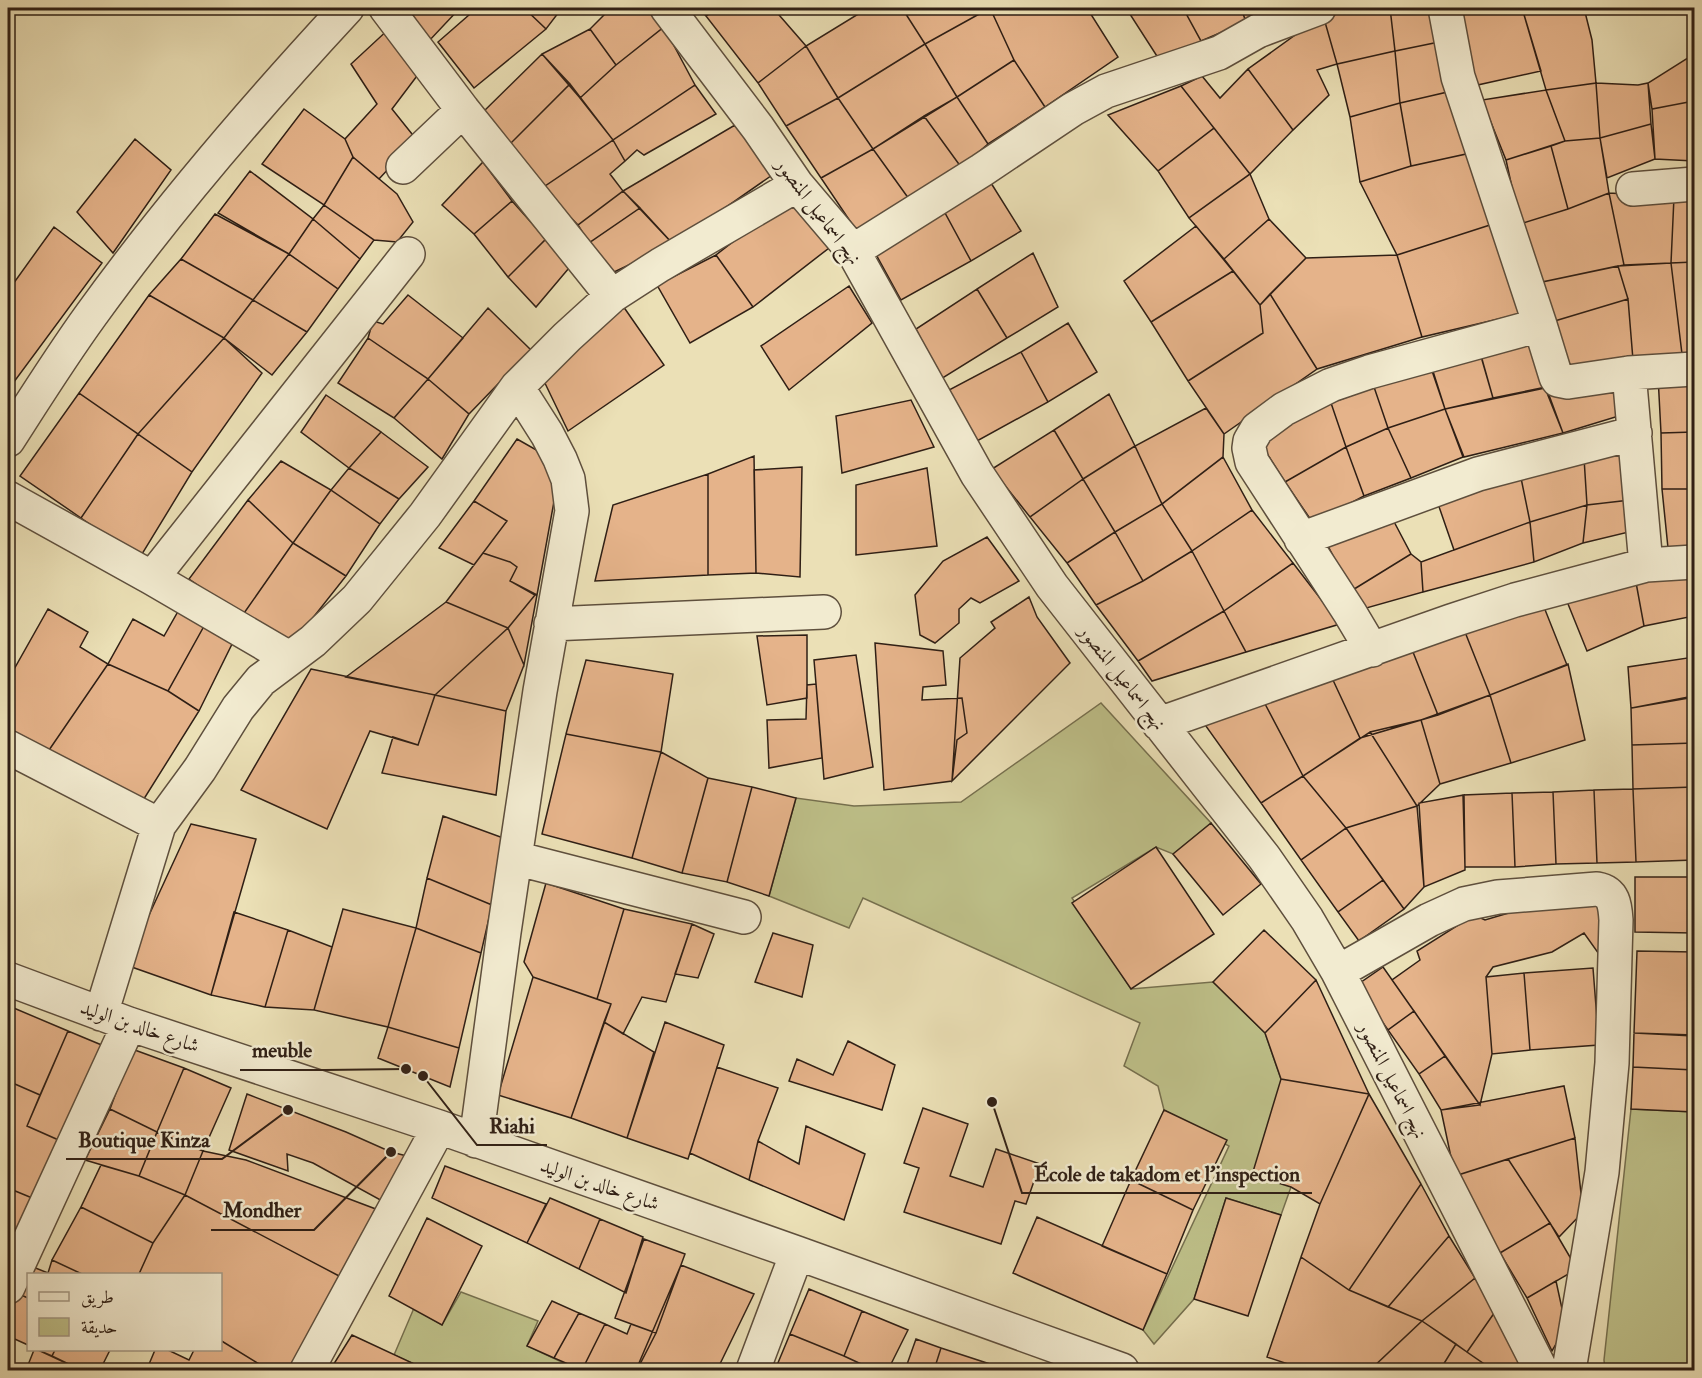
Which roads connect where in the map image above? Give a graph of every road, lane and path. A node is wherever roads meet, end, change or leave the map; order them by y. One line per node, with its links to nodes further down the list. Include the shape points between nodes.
1 (347, 8): 19 (street, via 275,85 170,213 91,315)
2 (386, 8): 6 (street)
3 (667, 8): 9 (street, نهج اسماعيل المنصور)
4 (1319, 8): 11 (street, via 1258,32 1219,53 1106,91)
5 (1445, 8): 14 (street, via 1458,77)
6 (463, 110): 7 (street); 13 (street)
7 (403, 167)
8 (1695, 184): 10 (street)
9 (796, 185): 11 (street, نهج اسماعيل المنصور); 13 (street)
10 (1633, 189)
11 (853, 251): 29 (street, نهج اسماعيل المنصور, via 1000,511 1052,586)
12 (408, 254): 24 (street)
13 (612, 296): 17 (street)
14 (1540, 325): 16 (street, via 1558,380); 21 (street, via 1369,372 1284,408 1257,429 1250,441 1252,462)
15 (1695, 369): 16 (street)
16 (1629, 373): 18 (street)
17 (518, 387): 26 (street, via 560,459 572,498); 28 (street, via 425,515 357,599)
18 (1635, 433): 21 (street, via 1478,474); 23 (street)
19 (8, 440)
20 (8, 498): 24 (street)
21 (1301, 539): 27 (street)
22 (1695, 562): 23 (street)
23 (1646, 565): 27 (street, via 1515,600)
24 (152, 578): 28 (street)
25 (824, 612): 26 (street)
26 (551, 624): 32 (street)
27 (1372, 650): 29 (street)
28 (289, 658): 31 (street, via 261,680 238,708)
29 (1159, 724): 34 (street, نهج اسماعيل المنصور, via 1264,857)
30 (8, 747): 31 (street)
31 (159, 825): 36 (street)
32 (515, 858): 33 (street); 38 (street)
33 (744, 917)
34 (1338, 972): 44 (street, نهج اسماعيل المنصور); 45 (street, via 1464,904 1498,897 1597,889 1605,890 1613,900 1616,920 1612,1063 1602,1172)
35 (8, 979): 36 (street, شارع خالد بن الوليد)
36 (115, 1019): 37 (street, شارع خالد بن الوليد); 40 (street)
37 (439, 1127): 38 (street, شارع خالد بن الوليد); 41 (street)
38 (476, 1141): 39 (street, شارع خالد بن الوليد)
39 (797, 1253): 42 (street); 43 (street, شارع خالد بن الوليد)
40 (8, 1287)
41 (307, 1371)
42 (753, 1371)
43 (1122, 1371)
44 (1541, 1371)
45 (1569, 1371)

